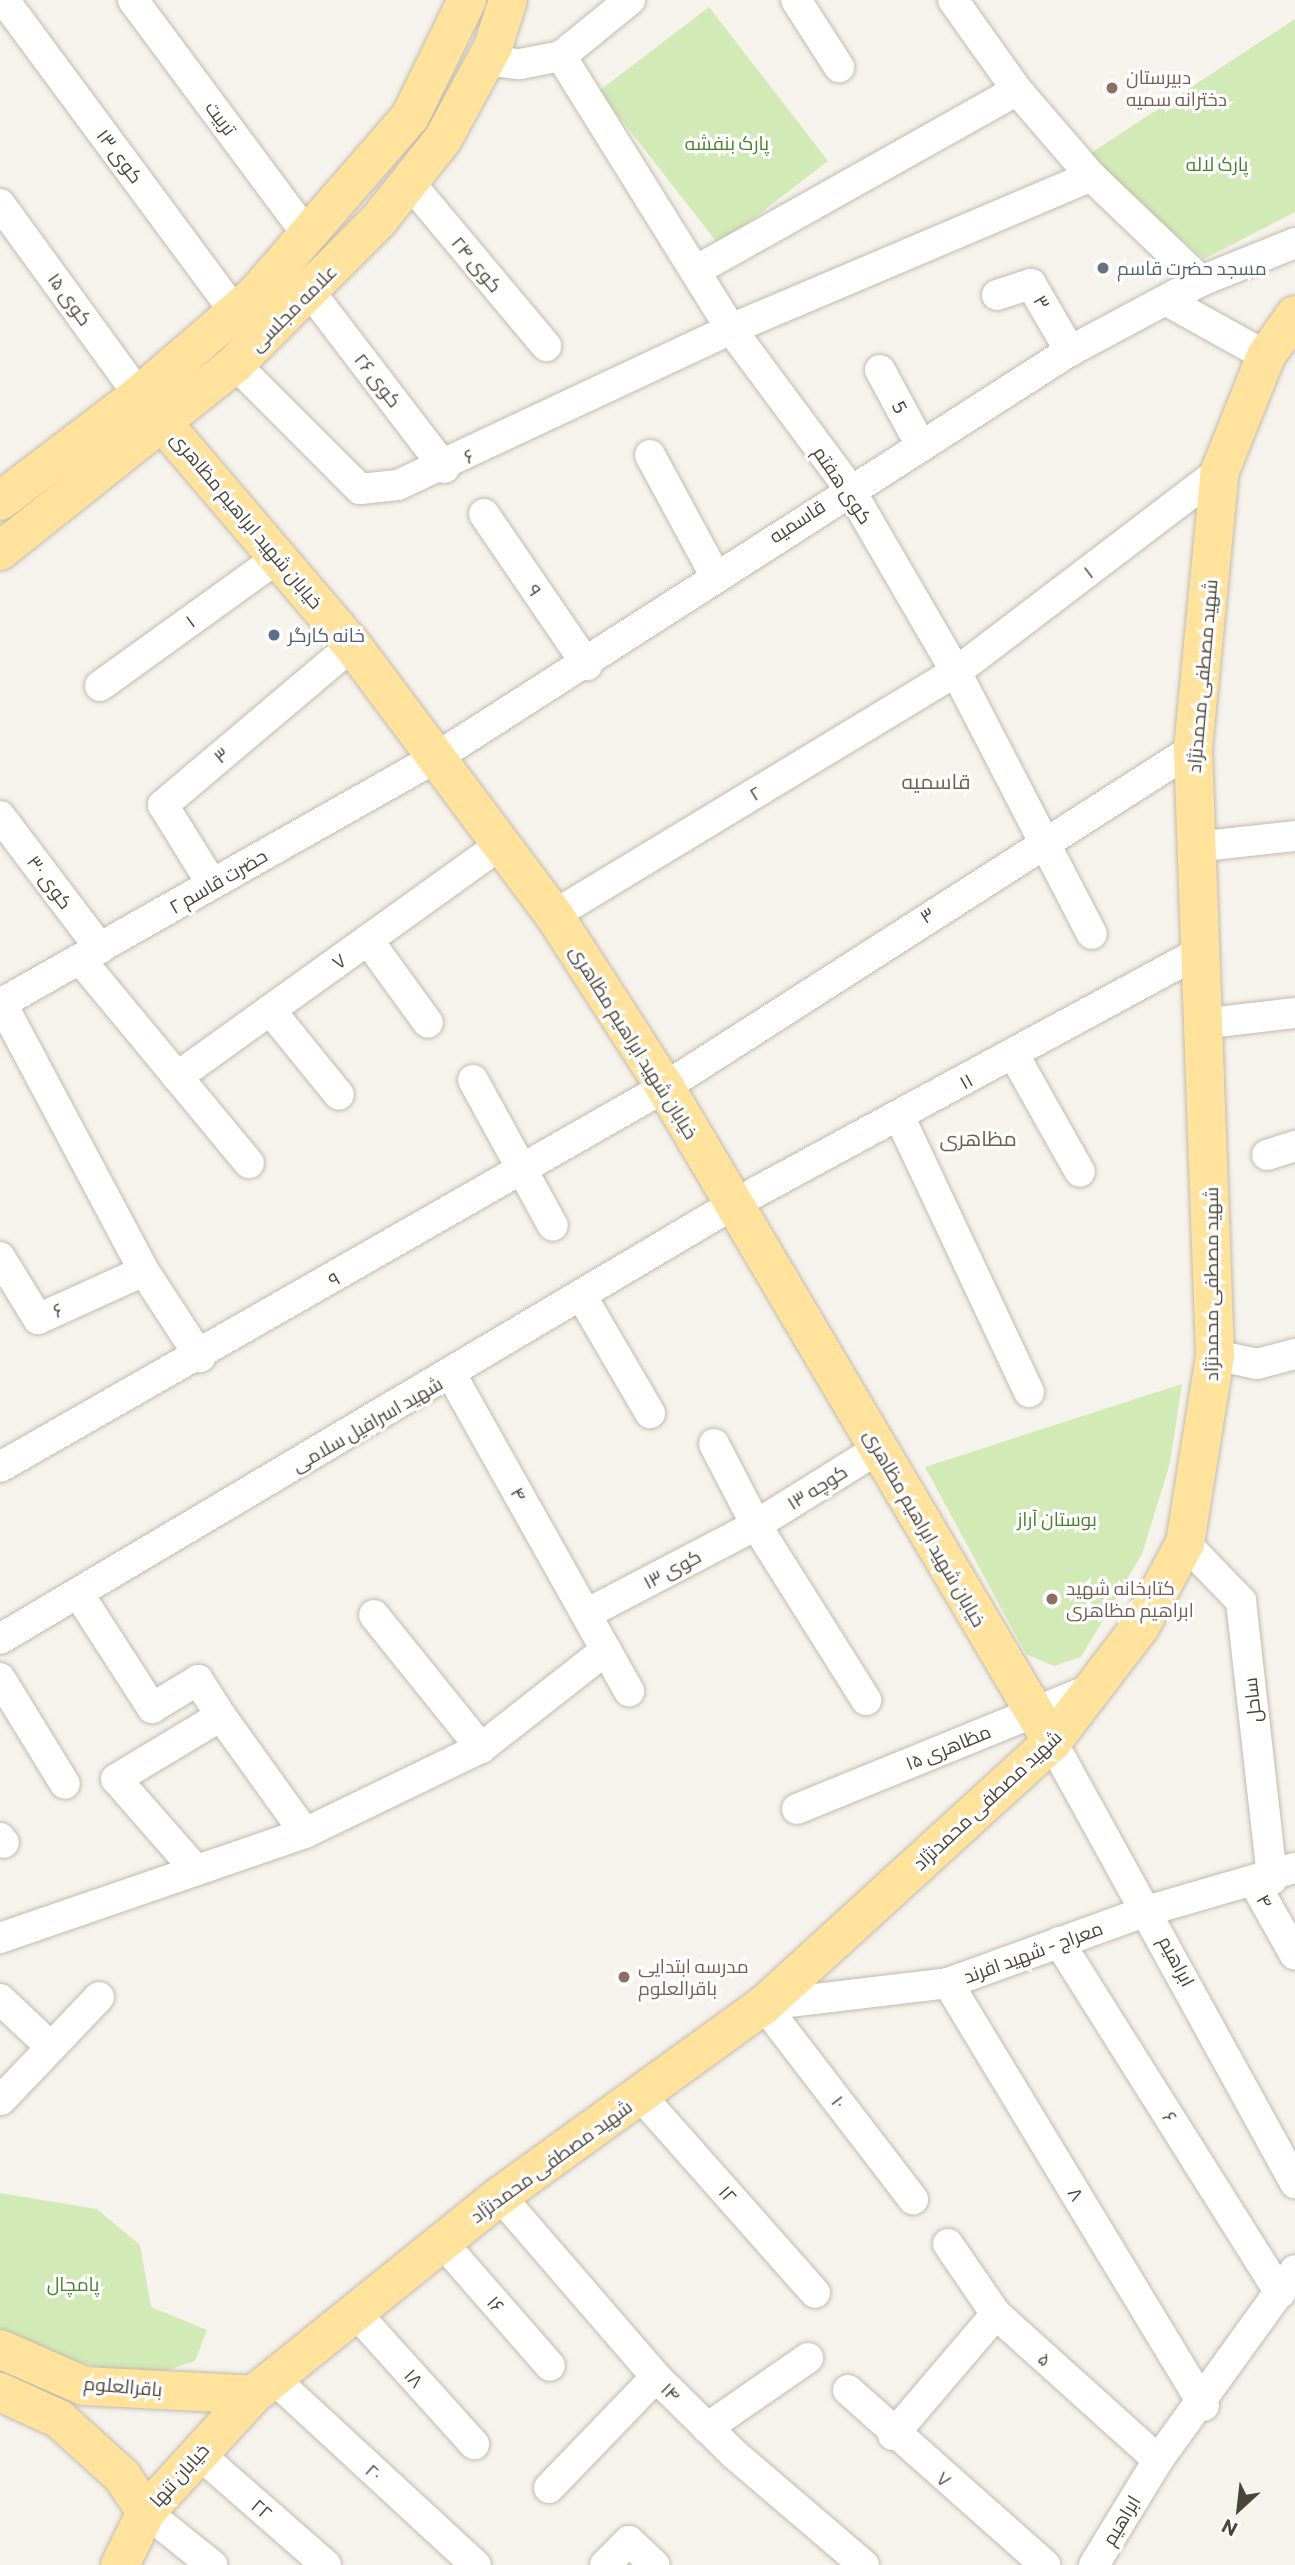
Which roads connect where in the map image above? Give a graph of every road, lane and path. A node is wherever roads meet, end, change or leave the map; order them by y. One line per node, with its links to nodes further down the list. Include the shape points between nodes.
1 (4, 0): 23 (street, کوی ۱۳)
2 (133, 0): 16 (street, تربیت)
3 (467, 0): 8 (main road, علامه مجلسی)
4 (508, 0): 10 (main road, علامه مجلسی)
5 (630, 0): 9 (street)
6 (796, 0): 11 (street)
7 (953, 0): 12 (street)
8 (449, 45): 10 (main road); 16 (main road, علامه مجلسی, via 410,117)
9 (561, 56): 10 (street, via 520,64); 18 (street, کوی هفتم)
10 (485, 60): 14 (main road, علامه مجلسی, via 443,139)
11 (839, 67)
12 (1017, 90): 13 (street); 18 (street)
13 (1091, 176): 19 (street); 25 (street, ۶)
14 (409, 182): 20 (main road, علامه مجلسی); 26 (street, کوی ۲۴)
15 (0, 204): 31 (street, کوی ۱۵)
16 (309, 237): 23 (main road, علامه مجلسی)
17 (1295, 243): 19 (street, قاسمیه)
18 (695, 271): 25 (street, کوی هفتم)
19 (1201, 281): 22 (street, قاسمیه)
20 (311, 293): 29 (main road, علامه مجلسی); 35 (street, کوی ۲۶)
21 (997, 295): 27 (street, ۳, via 1031,284)
22 (1167, 301): 27 (street, قاسمیه); 28 (street)
23 (235, 312): 31 (main road, علامه مجلسی)
24 (1295, 315): 28 (main road, شهید مصطفی محمدنژاد)
25 (731, 329): 35 (street, ۶); 37 (street, کوی هفتم)
26 (546, 346)
27 (1070, 351): 33 (street, قاسمیه)
28 (1266, 356): 36 (main road, شهید مصطفی محمدنژاد)
29 (235, 364): 32 (main road, علامه مجلسی); 35 (street, ۶, via 360,489 398,485)
30 (880, 370): 33 (street, 5)
31 (139, 395): 32 (main road, خیابان شهید ابراهیم مظاهری); 38 (main road, علامه مجلسی)
32 (165, 425): 40 (main road, علامه مجلسی); 41 (main road, خیابان شهید ابراهیم مظاهری)
33 (920, 444): 37 (street, قاسمیه)
34 (650, 455): 42 (street)
35 (445, 468)
36 (1220, 471): 45 (street, ۱); 47 (main road, شهید مصطفی محمدنژاد)
37 (849, 488): 42 (street, قاسمیه); 45 (street, کوی هفتم)
38 (0, 501)
39 (484, 514): 44 (street, ۹)
40 (0, 551)
41 (280, 556): 43 (main road, خیابان شهید ابراهیم مظاهری); 46 (street, ۱)
42 (715, 575): 44 (street, قاسمیه)
43 (352, 645): 48 (main road, خیابان شهید ابراهیم مظاهری); 54 (street, ۳, via 163,805)
44 (587, 665): 48 (street, قاسمیه)
45 (956, 672): 51 (street, کوی هفتم); 55 (street, ۲)
46 (100, 686)
47 (1193, 749): 51 (street, ۳); 53 (main road, شهید مصطفی محمدنژاد)
48 (437, 757): 52 (main road, خیابان شهید ابراهیم مظاهری); 54 (street, ۲ حضرت قاسم)
49 (0, 816): 58 (street, کوی ۳۰)
50 (1295, 836): 53 (street)
51 (1043, 839): 56 (street, کوی هفتم); 68 (street, ۳)
52 (501, 844): 55 (main road, خیابان شهید ابراهیم مظاهری); 57 (street, ۷)
53 (1194, 847): 59 (main road, شهید مصطفی محمدنژاد)
54 (212, 884): 58 (street, ۲ حضرت قاسم)
55 (554, 915): 68 (main road, خیابان شهید ابراهیم مظاهری)
56 (1092, 934)
57 (368, 940): 61 (street, ۷); 63 (street)
58 (90, 953): 60 (street, ۲ حضرت قاسم); 66 (street, کوی ۳۰)
59 (1198, 953): 64 (main road, شهید مصطفی محمدنژاد); 65 (street, ۱۱)
60 (1, 1004): 77 (street)
61 (270, 1010): 66 (street, ۷); 69 (street)
62 (1295, 1013): 64 (street)
63 (428, 1023)
64 (1201, 1024): 80 (main road, شهید مصطفی محمدنژاد, via 1212,1165)
65 (1014, 1055): 70 (street, ۱۱); 73 (street)
66 (177, 1077): 71 (street, کوی ۳۰)
67 (473, 1080): 72 (street)
68 (665, 1087): 72 (street, ۹); 74 (main road, خیابان شهید ابراهیم مظاهری)
69 (339, 1095)
70 (900, 1118): 74 (street, ۱۱); 83 (street)
71 (249, 1163)
72 (522, 1170): 75 (street); 81 (street, ۹)
73 (1080, 1172)
74 (732, 1205): 78 (street, شهید اسرافیل سلامی); 86 (main road, خیابان شهید ابراهیم مظاهری)
75 (554, 1226)
76 (0, 1257): 77 (street, ۶, via 38,1319)
77 (144, 1271): 81 (street)
78 (582, 1295): 82 (street, شهید اسرافیل سلامی); 84 (street)
79 (1295, 1354): 80 (street, via 1257,1364)
80 (1215, 1355): 89 (main road, شهید مصطفی محمدنژاد)
81 (200, 1357): 87 (street, ۹)
82 (451, 1374): 90 (street, شهید اسرافیل سلامی); 91 (street, ۴)
83 (1029, 1392)
84 (650, 1413)
85 (714, 1444): 88 (street)
86 (879, 1448): 88 (street, کوچه ۱۳); 99 (main road, خیابان شهید ابراهیم مظاهری)
87 (0, 1467)
88 (755, 1525): 91 (street, کوی ۱۳); 97 (street)
89 (1185, 1543): 99 (main road, شهید مصطفی محمدنژاد, via 1100,1685); 105 (street, ساحل, via 1241,1601)
90 (79, 1594): 93 (street, شهید اسرافیل سلامی); 98 (street, via 152,1709 198,1680)
91 (588, 1613): 94 (street, ۴)
92 (374, 1615): 100 (street)
93 (0, 1639)
94 (606, 1650): 96 (street, ۴); 100 (street)
95 (0, 1678): 101 (street)
96 (629, 1690)
97 (866, 1700)
98 (221, 1716): 103 (street); 104 (street, via 116,1779)
99 (1042, 1727): 102 (street, ۱۵ مظاهری); 106 (street, ابراهیم); 113 (main road, شهید مصطفی محمدنژاد)
100 (481, 1748): 103 (street)
101 (65, 1784)
102 (797, 1809)
103 (305, 1833): 104 (street)
104 (194, 1868): 107 (street)
105 (1274, 1877): 106 (street, معراج - شهید افرند); 109 (street, ۴)
106 (1150, 1910): 108 (street, معراج - شهید افرند); 117 (street, ابراهیم)
107 (0, 1938)
108 (1059, 1942): 110 (street, معراج - شهید افرند); 122 (street, ۶)
109 (1295, 1955)
110 (948, 1983): 113 (street, معراج - شهید افرند); 133 (street, ۸)
111 (99, 1997): 114 (street)
112 (0, 1999): 114 (street)
113 (764, 2005): 115 (main road, شهید مصطفی محمدنژاد); 119 (street, ۱۰)
114 (51, 2047): 116 (street)
115 (640, 2095): 118 (main road, شهید مصطفی محمدنژاد); 123 (street, ۱۲)
116 (1, 2100)
117 (1295, 2183)
118 (500, 2196): 120 (main road, شهید مصطفی محمدنژاد); 129 (street, ۱۴)
119 (913, 2199)
120 (442, 2242): 124 (main road, شهید مصطفی محمدنژاد); 128 (street, ۱۶)
121 (948, 2244): 125 (street, ۵)
122 (1288, 2282): 133 (street, ابراهیم)
123 (815, 2294)
124 (355, 2312): 130 (main road, شهید مصطفی محمدنژاد); 136 (street, ۱۸)
125 (996, 2314): 135 (street); 138 (street, ۵)
126 (0, 2349): 130 (main road, باقرالعلوم, via 84,2386)
127 (808, 2358): 134 (street)
128 (550, 2366)
129 (656, 2376): 134 (street, ۱۴); 139 (street)
130 (263, 2387): 137 (main road, خیابان تنها); 144 (street, ۲۰)
131 (848, 2389): 135 (street, ۷)
132 (0, 2392): 140 (main road, via 59,2419 122,2476)
133 (1204, 2405): 138 (street, ابراهیم)
134 (707, 2428): 147 (street, ۱۴)
135 (892, 2435): 148 (street, ۷)
136 (474, 2444)
137 (198, 2453): 140 (main road, خیابان تنها); 143 (street, ۲۲)
138 (1158, 2460): 149 (street, ابراهیم)
139 (549, 2488)
140 (146, 2512): 141 (main road, خیابان تنها); 142 (street)
141 (120, 2565)
142 (212, 2565)
143 (326, 2565)
144 (476, 2565)
145 (605, 2565): 146 (street, via 629,2542)
146 (655, 2565)
147 (864, 2565)
148 (1045, 2565)
149 (1094, 2565)

